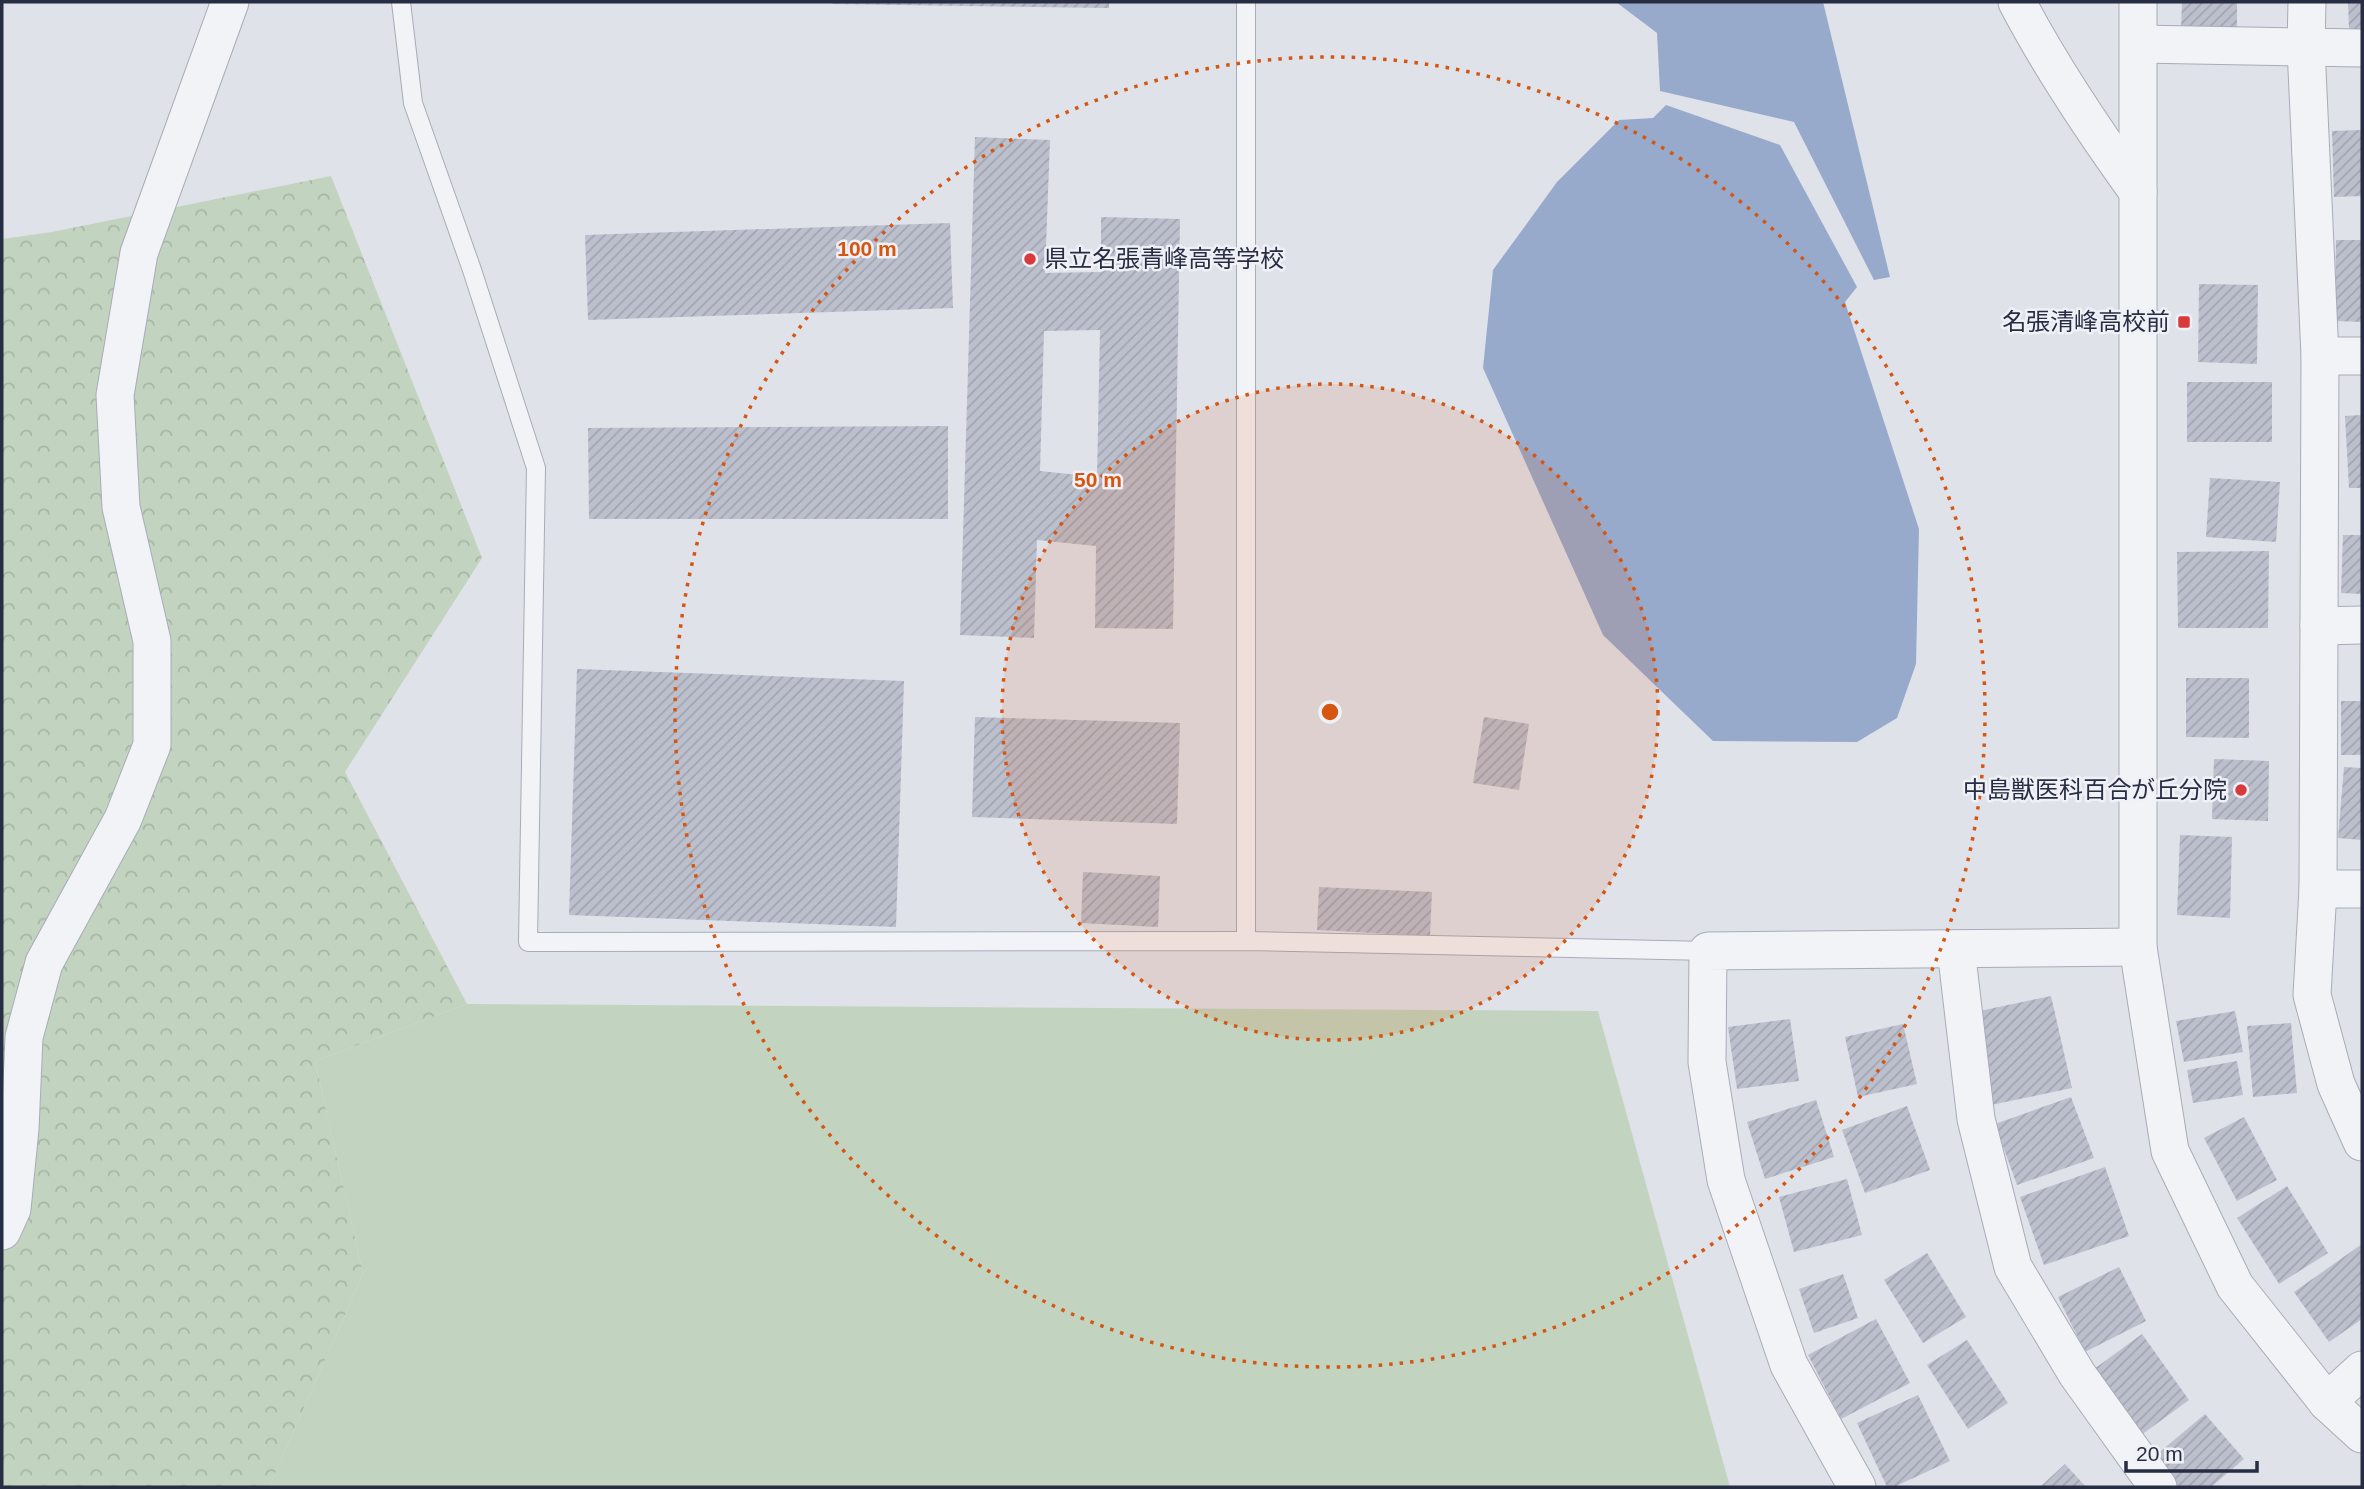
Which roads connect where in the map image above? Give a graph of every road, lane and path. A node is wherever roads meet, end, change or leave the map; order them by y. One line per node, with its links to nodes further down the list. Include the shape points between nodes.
1 (230, 2): 22 (street, via 139,253 115,395 121,507 152,641 152,745 123,819 44,963 24,1037 12,1209)
2 (401, 2): 17 (lane, via 413,103 537,468 528,942)
3 (1246, 2): 17 (lane)
4 (2017, 2): 10 (street, via 2049,61)
5 (2138, 2): 7 (street)
6 (2307, 2): 8 (street)
7 (2139, 44): 8 (street); 10 (street)
8 (2306, 47): 9 (street); 11 (street)
9 (2362, 47)
10 (2138, 192): 18 (street)
11 (2320, 356): 12 (street); 14 (street)
12 (2362, 356)
13 (2362, 625): 14 (street)
14 (2319, 626): 15 (street)
15 (2318, 889): 16 (street); 21 (street, via 2312,995 2336,1084)
16 (2362, 889)
17 (1247, 941): 20 (lane)
18 (2138, 947): 19 (street); 24 (street, via 2170,1151 2235,1286)
19 (1956, 949): 20 (street); 27 (street, via 1976,1119 2013,1267 2077,1374)
20 (1708, 951): 26 (street, via 1707,1062 1726,1180 1789,1365)
21 (2362, 1142)
22 (2, 1231)
23 (2362, 1370): 24 (street)
24 (2327, 1402): 25 (street)
25 (2362, 1434)
26 (1857, 1487)
27 (2158, 1487)

